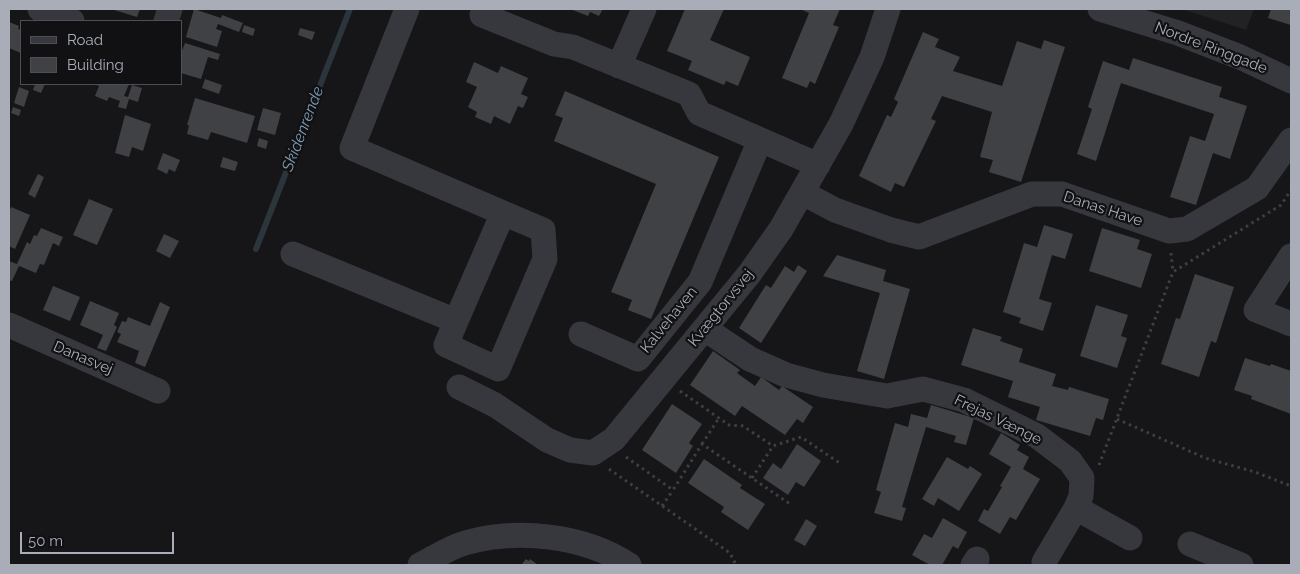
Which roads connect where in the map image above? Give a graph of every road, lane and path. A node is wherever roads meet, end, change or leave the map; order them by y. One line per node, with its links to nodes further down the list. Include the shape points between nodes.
1 (40, 9): 7 (street)
2 (408, 9): 15 (street, via 352,148)
3 (644, 9): 8 (street)
4 (888, 9): 12 (street, Kvægtorvsvej, via 872,57 842,124)
5 (1100, 9): 9 (street, Nordre Ringgade, via 1240,57)
6 (482, 15): 8 (street)
7 (69, 20)
8 (619, 66): 10 (street, via 689,94 699,113)
9 (1291, 82)
10 (760, 140): 12 (street); 22 (street, Kalvehaven, via 700,282 638,359)
11 (1291, 140): 14 (street, Danas Have, via 1257,188 1187,229 1168,231 1062,194 1032,194 919,237 835,210)
12 (818, 166): 14 (street, Kvægtorvsvej)
13 (1291, 190): 27 (path, via 1281,205 1172,272)
14 (803, 193): 21 (street, Kvægtorvsvej, via 750,273)
15 (502, 213): 18 (street); 23 (street, via 543,230 545,259 498,369)
16 (293, 254): 18 (street)
17 (1291, 256): 19 (street, via 1256,310)
18 (456, 321): 23 (street, via 446,345)
19 (1291, 324)
20 (9, 326): 25 (street, Danasvej)
21 (705, 329): 24 (street, Kvægtorvsvej); 35 (street, Frejas Vænge, via 750,359 786,375 887,396 924,389 964,400 1037,436 1070,461 1082,478)
22 (581, 334)
23 (476, 358): 30 (street, via 460,388 495,405 547,440 570,450)
24 (663, 379): 26 (path); 30 (street, Kvægtorvsvej, via 614,439)
25 (158, 391)
26 (719, 418): 28 (path); 29 (path, via 729,425 743,426)
27 (1117, 419): 33 (path, via 1205,458); 35 (path, via 1091,486)
28 (702, 444): 32 (path); 34 (path)
29 (773, 446): 31 (path, via 800,437); 32 (path)
30 (600, 448): 34 (path); 37 (path, via 603,465)
31 (841, 464)
32 (752, 478): 36 (path)
33 (1291, 486)
34 (673, 490): 37 (path)
35 (1079, 501): 38 (street); 40 (street)
36 (790, 504)
37 (662, 506): 43 (path, via 730,553)
38 (1130, 538)
39 (1190, 544): 44 (street)
40 (1044, 562)
41 (420, 565): 42 (street, via 464,543 504,535 546,537 585,544)
42 (629, 565)
43 (736, 565)
44 (1241, 565)

